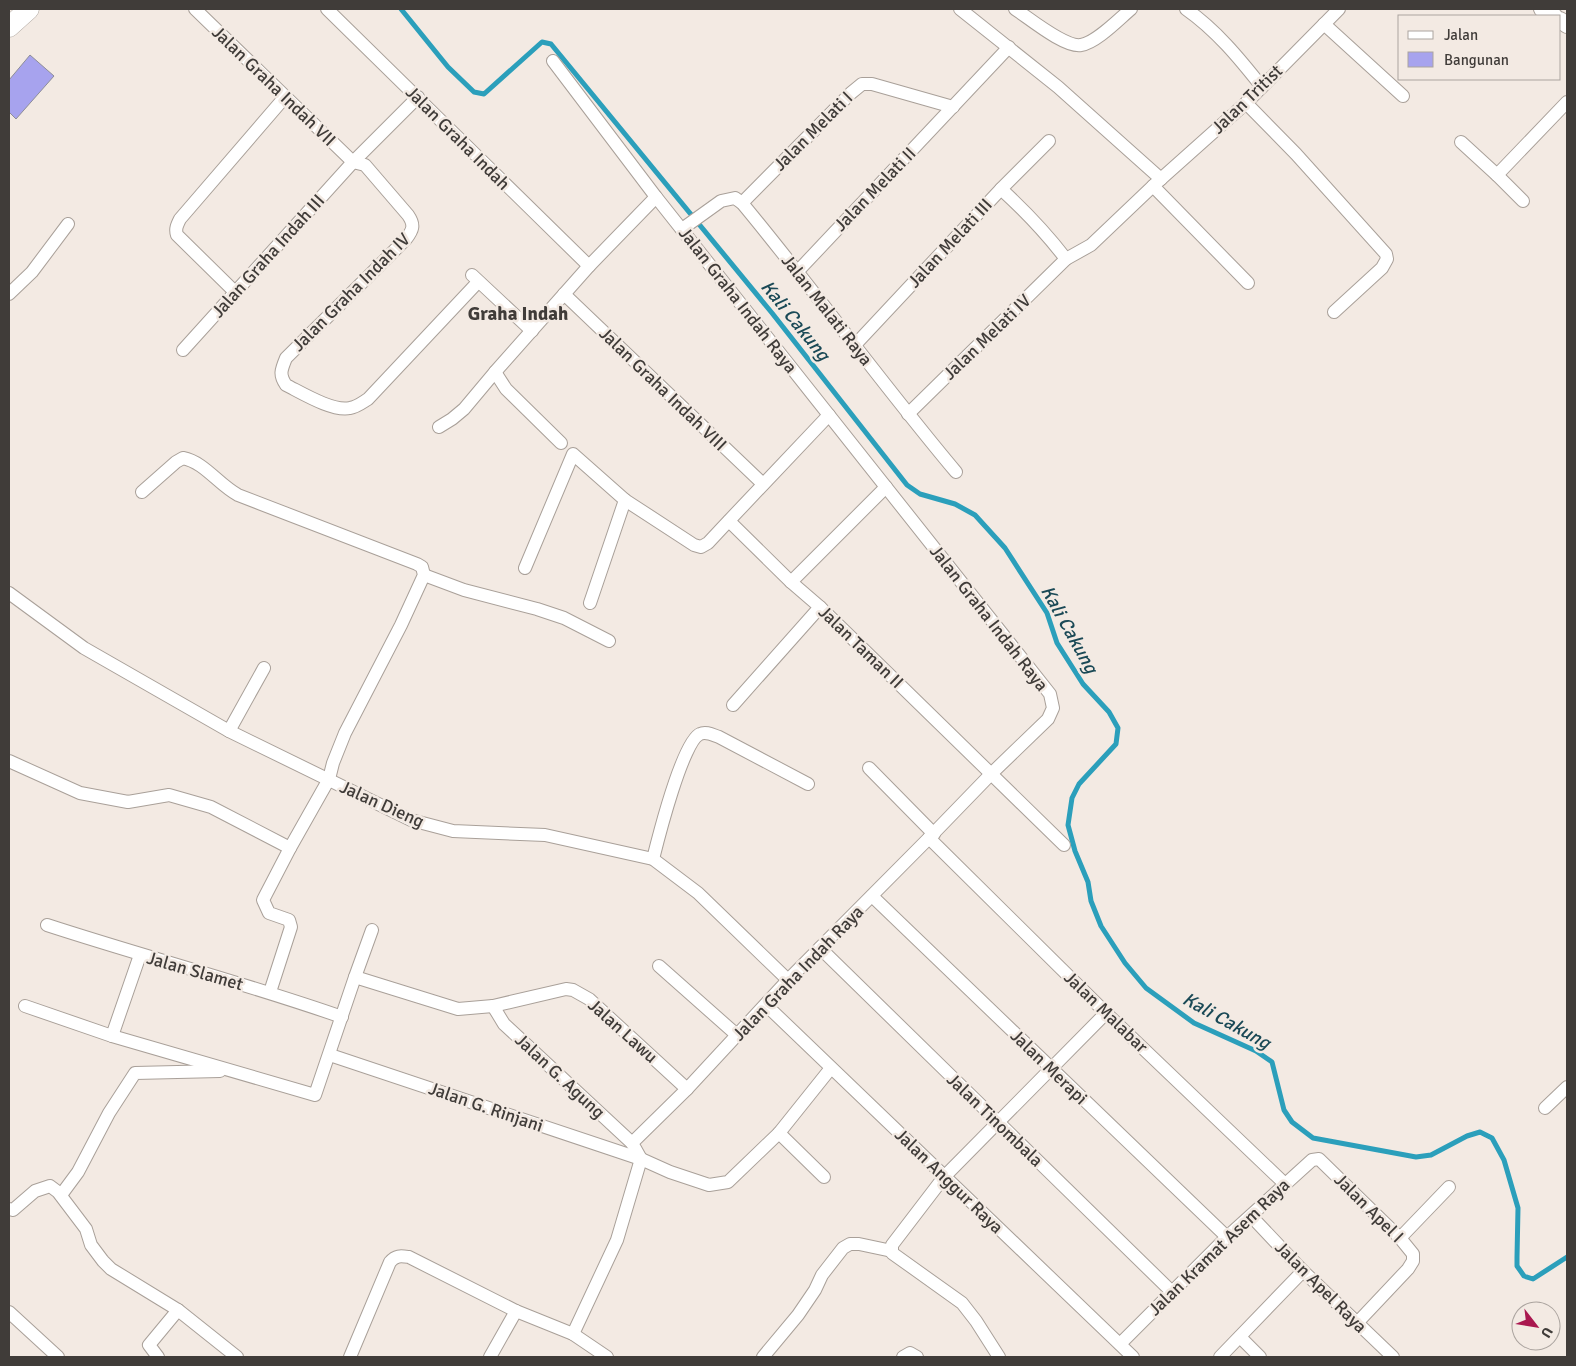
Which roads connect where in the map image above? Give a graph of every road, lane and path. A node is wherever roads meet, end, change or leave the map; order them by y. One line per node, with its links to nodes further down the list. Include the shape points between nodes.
1 (29, 9): 10 (main road)
2 (194, 9): 15 (street, Jalan Graha Indah VII)
3 (327, 9): 16 (street, Jalan Graha Indah)
4 (960, 9): 11 (street)
5 (1015, 9): 6 (street, via 1068,44 1081,45 1094,39)
6 (1131, 9)
7 (1186, 9): 13 (street, via 1234,51)
8 (1339, 9): 9 (street, Jalan Tritist)
9 (1324, 24): 13 (street, Jalan Tritist); 14 (street)
10 (9, 27)
11 (1009, 48): 19 (street, Jalan Melati II); 24 (street, via 1058,87)
12 (553, 61): 26 (street, Jalan Graha Indah Raya)
13 (1262, 87): 18 (street, Jalan Tritist)
14 (1403, 96)
15 (285, 97): 22 (street, Jalan Graha Indah VII); 35 (street, via 177,225 177,235)
16 (418, 97): 22 (street, Jalan Graha Indah III); 32 (street, Jalan Graha Indah)
17 (1567, 102): 23 (street)
18 (1246, 103): 24 (street, Jalan Tritist); 38 (street, via 1386,254 1382,268)
19 (953, 107): 28 (street, Jalan Melati I, via 862,84); 33 (street, Jalan Melati II)
20 (1049, 141): 25 (street)
21 (1461, 142): 23 (street)
22 (353, 162): 35 (street, Jalan Graha Indah III); 39 (street, Jalan Graha Indah IV, via 365,165 413,221 413,228 406,239 286,358 280,373 286,386 336,408 357,406 368,399 475,278)
23 (1497, 175): 27 (street)
24 (1157, 183): 31 (street, Jalan Tritist, via 1091,245); 34 (street)
25 (1002, 188): 31 (street, Jalan Melati III, via 1046,233); 40 (street, Jalan Melati III)
26 (656, 197): 30 (street, Jalan Graha Indah Raya); 32 (street)
27 (1522, 200)
28 (742, 203): 30 (street, via 735,198 721,201); 33 (street, Jalan Malati Raya)
29 (68, 224): 36 (street, via 32,272)
30 (682, 229): 44 (street, Jalan Graha Indah Raya)
31 (1066, 259): 43 (street, Jalan Melati IV)
32 (590, 266): 37 (street)
33 (798, 270): 40 (street, Jalan Malati Raya)
34 (1248, 283)
35 (235, 292): 41 (street, Jalan Graha Indah III)
36 (9, 294)
37 (564, 294): 39 (street); 48 (street, Jalan Graha Indah VIII)
38 (1334, 312)
39 (532, 332): 42 (street)
40 (854, 346): 43 (street, Jalan Malati Raya)
41 (183, 350)
42 (495, 372): 45 (street, via 464,409); 46 (street, via 506,390)
43 (908, 414): 47 (street, Jalan Malati Raya)
44 (829, 415): 48 (street); 49 (street, Jalan Graha Indah Raya)
45 (439, 426)
46 (561, 443)
47 (956, 472)
48 (763, 484): 52 (street)
49 (886, 488): 55 (street); 65 (street, Jalan Graha Indah Raya, via 1050,694 1053,708 1048,719)
50 (142, 492): 54 (street, via 176,462 183,458 192,460 238,495 417,564 422,567)
51 (625, 500): 52 (street, via 701,547); 53 (street, via 572,454); 57 (street)
52 (729, 521): 55 (street, Jalan Taman II)
53 (525, 568)
54 (424, 575): 59 (street, via 464,590 564,618); 66 (street, via 345,733)
55 (791, 582): 58 (street, Jalan Taman II)
56 (9, 593): 62 (street, Jalan Dieng, via 84,648)
57 (590, 603)
58 (820, 607): 61 (street); 65 (street, Jalan Taman II)
59 (609, 640)
60 (264, 668): 62 (street)
61 (733, 705)
62 (229, 730): 66 (street, Jalan Dieng)
63 (9, 762): 70 (street, via 80,793 128,802 169,795 212,807)
64 (869, 768): 68 (street, Jalan Malabar)
65 (991, 774): 68 (street, Jalan Graha Indah Raya); 69 (street, Jalan Taman II)
66 (329, 779): 70 (street); 71 (street, Jalan Dieng, via 411,820 453,831 545,836)
67 (808, 784): 71 (street, via 718,737 700,734 693,739 674,784)
68 (931, 836): 72 (street, Jalan Graha Indah Raya); 84 (street, Jalan Malabar)
69 (1064, 845)
70 (290, 848): 80 (street, via 263,900 269,913 288,920 291,927)
71 (652, 859): 79 (street, Jalan Dieng, via 698,893)
72 (872, 896): 75 (street, Jalan Graha Indah Raya); 90 (street, Jalan Merapi)
73 (47, 926): 76 (street, Jalan Slamet)
74 (372, 930): 78 (street)
75 (820, 948): 79 (street, Jalan Graha Indah Raya); 95 (street, Jalan Tinombala)
76 (140, 955): 80 (street, Jalan Slamet); 86 (street)
77 (659, 966): 87 (street)
78 (356, 977): 83 (street, via 458,1009); 85 (street)
79 (788, 980): 81 (street, Jalan Graha Indah Raya)
80 (270, 992): 85 (street, Jalan Slamet)
81 (766, 1004): 87 (street, Jalan Graha Indah Raya); 89 (street, Jalan Anggur Raya)
82 (24, 1006): 86 (street)
83 (493, 1006): 93 (street, Jalan Lawu, via 573,990 589,999); 97 (street, Jalan G. Agung, via 504,1024)
84 (1106, 1013): 90 (street); 102 (street, Jalan Malabar)
85 (342, 1017): 88 (street)
86 (112, 1036): 91 (street)
87 (738, 1036): 93 (street, Jalan Graha Indah Raya)
88 (330, 1054): 91 (street, via 316,1095); 98 (street, Jalan G. Rinjani)
89 (832, 1068): 96 (street, Jalan G. Rinjani); 101 (street, Jalan Anggur Raya)
90 (1050, 1069): 95 (street); 107 (street, Jalan Merapi)
91 (232, 1070): 104 (street, via 135,1073)
92 (1567, 1087): 94 (street)
93 (687, 1089): 97 (street, Jalan Graha Indah Raya)
94 (1545, 1108)
95 (997, 1122): 101 (street); 111 (street, Jalan Tinombala)
96 (779, 1133): 98 (street, Jalan G. Rinjani, via 728,1182 709,1185); 100 (street)
97 (632, 1143): 98 (street)
98 (641, 1159): 116 (street, via 617,1240)
99 (1323, 1162): 102 (street, Jalan Kramat Asem Raya, via 1312,1160); 108 (street, Jalan Apel I)
100 (824, 1177)
101 (944, 1177): 109 (street, via 892,1246); 118 (street, Jalan Anggur Raya)
102 (1285, 1184): 106 (street, Jalan Kramat Asem Raya)
103 (1449, 1187): 108 (street)
104 (61, 1196): 105 (street, via 50,1186 41,1188 13,1210); 112 (street, via 110,1269)
105 (9, 1209)
106 (1251, 1216): 107 (street, Jalan Kramat Asem Raya); 110 (street, Jalan Apel Raya)
107 (1227, 1237): 111 (street, Jalan Kramat Asem Raya)
108 (1400, 1238): 115 (street, Jalan Apel I, via 1413,1254 1414,1261)
109 (892, 1251): 125 (street, via 850,1244 843,1248 798,1315); 128 (street, via 962,1303)
110 (1303, 1271): 115 (street, Jalan Apel Raya); 117 (street)
111 (1172, 1291): 118 (street, Jalan Kramat Asem Raya)
112 (178, 1310): 120 (street, via 149,1345); 121 (street)
113 (516, 1311): 116 (street); 122 (street, via 409,1257 394,1257); 123 (street)
114 (9, 1312): 119 (street)
115 (1357, 1323): 132 (street, Jalan Apel Raya)
116 (573, 1334): 124 (street)
117 (1240, 1337): 130 (street); 131 (street)
118 (1120, 1344): 129 (street, Jalan Anggur Raya)
119 (58, 1357)
120 (158, 1357)
121 (236, 1357)
122 (350, 1357)
123 (490, 1357)
124 (607, 1357)
125 (764, 1357)
126 (903, 1357): 127 (street, via 910,1353)
127 (917, 1357)
128 (999, 1357)
129 (1133, 1357)
130 (1220, 1357)
131 (1260, 1357)
132 (1393, 1357)

